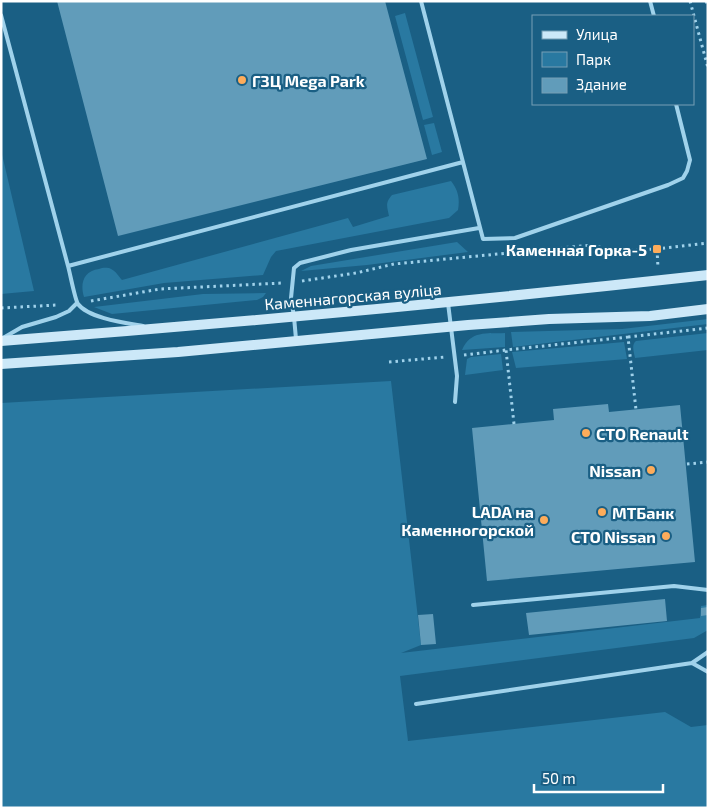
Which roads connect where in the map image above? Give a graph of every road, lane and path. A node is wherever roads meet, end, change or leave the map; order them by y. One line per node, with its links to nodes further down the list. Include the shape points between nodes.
1 (421, 1): 12 (lane)
2 (650, 1): 7 (lane)
3 (690, 1): 8 (path)
4 (706, 1): 5 (path)
5 (708, 6)
6 (1, 15): 16 (lane)
7 (654, 15)
8 (694, 15)
9 (694, 16): 10 (path)
10 (708, 68)
11 (676, 105): 13 (lane, via 690,160 683,178 515,238 482,239)
12 (463, 162): 13 (lane); 16 (lane)
13 (479, 228): 19 (lane, via 351,250 300,263 294,268)
14 (708, 243): 15 (path)
15 (657, 249): 18 (path); 19 (path, via 614,250 592,245 394,264)
16 (68, 266): 21 (lane)
17 (708, 275): 18 (main road, Каменнагорская вуліца)
18 (659, 281): 20 (main road, Каменнагорская вуліца)
19 (293, 282): 21 (path, via 160,289); 24 (lane)
20 (448, 303): 24 (main road, Каменнагорская вуліца); 25 (lane)
21 (77, 304): 22 (path); 26 (lane, via 90,314); 29 (lane, via 69,311 22,327)
22 (1, 308)
23 (708, 309): 25 (main road, via 650,316 549,319)
24 (294, 317): 26 (main road, Каменнагорская вуліца); 30 (lane)
25 (450, 327): 30 (main road); 32 (lane, via 457,376)
26 (162, 328): 29 (main road, Каменнагорская вуліца)
27 (708, 328): 28 (path)
28 (628, 337): 33 (path); 34 (path, via 506,350)
29 (1, 340)
30 (296, 341): 31 (main road)
31 (1, 364)
32 (455, 402)
33 (636, 410)
34 (514, 424)
35 (708, 462): 36 (path)
36 (688, 464)
37 (708, 590): 38 (lane, via 674,586)
38 (473, 605)
39 (708, 652): 40 (lane)
40 (692, 663): 41 (lane); 42 (lane)
41 (708, 672)
42 (416, 704)

